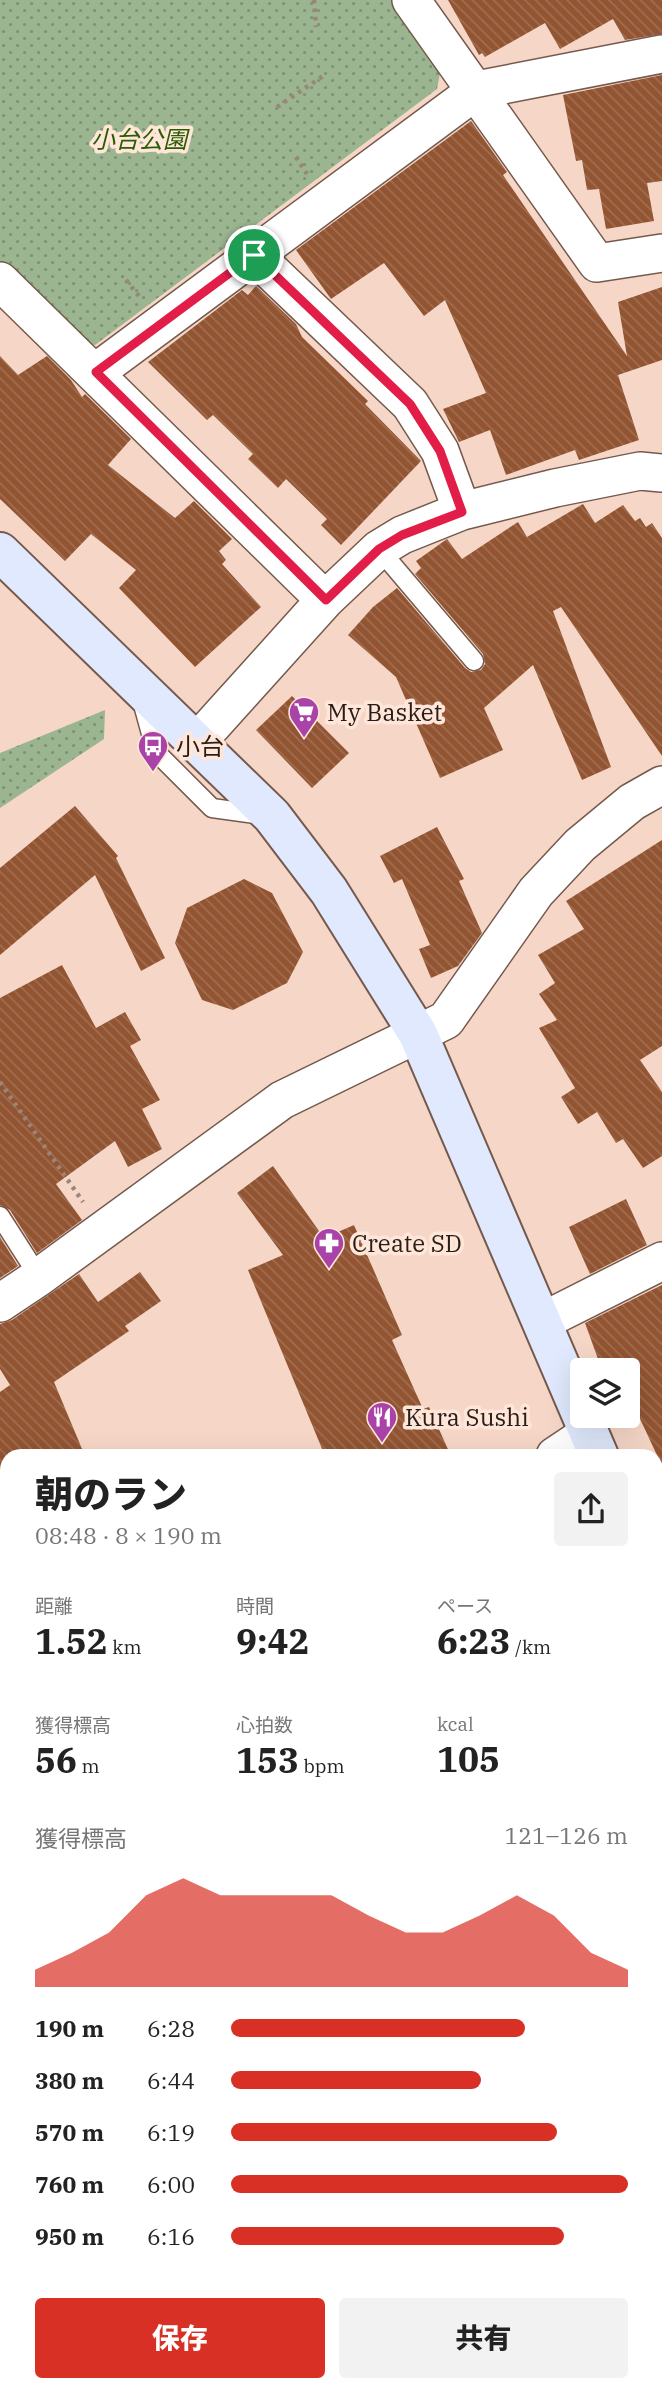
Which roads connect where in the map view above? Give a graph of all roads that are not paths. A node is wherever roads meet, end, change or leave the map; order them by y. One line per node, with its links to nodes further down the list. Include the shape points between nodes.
1 (411, 0): 3 (street)
2 (662, 54): 3 (street)
3 (477, 90): 4 (street, via 597,263); 5 (street)
4 (662, 253)
5 (254, 255): 7 (street); 9 (street, via 410,404 440,451)
6 (0, 281): 7 (street)
7 (96, 372): 12 (street)
8 (662, 473): 9 (street, via 640,471)
9 (462, 512): 10 (street)
10 (379, 549): 12 (street); 13 (lane)
11 (0, 552): 14 (street)
12 (326, 600): 15 (street)
13 (474, 661)
14 (136, 682): 15 (street); 17 (lane, via 156,752 212,808)
15 (198, 741): 17 (street)
16 (662, 785): 18 (street, via 632,802 580,845 536,892 446,1020)
17 (272, 816): 18 (street, via 329,891)
18 (418, 1034): 21 (street, via 282,1100); 23 (street)
19 (0, 1216): 21 (lane)
20 (662, 1261): 23 (street)
21 (39, 1278): 22 (street)
22 (0, 1303)
23 (543, 1321): 24 (street)
24 (594, 1445)

